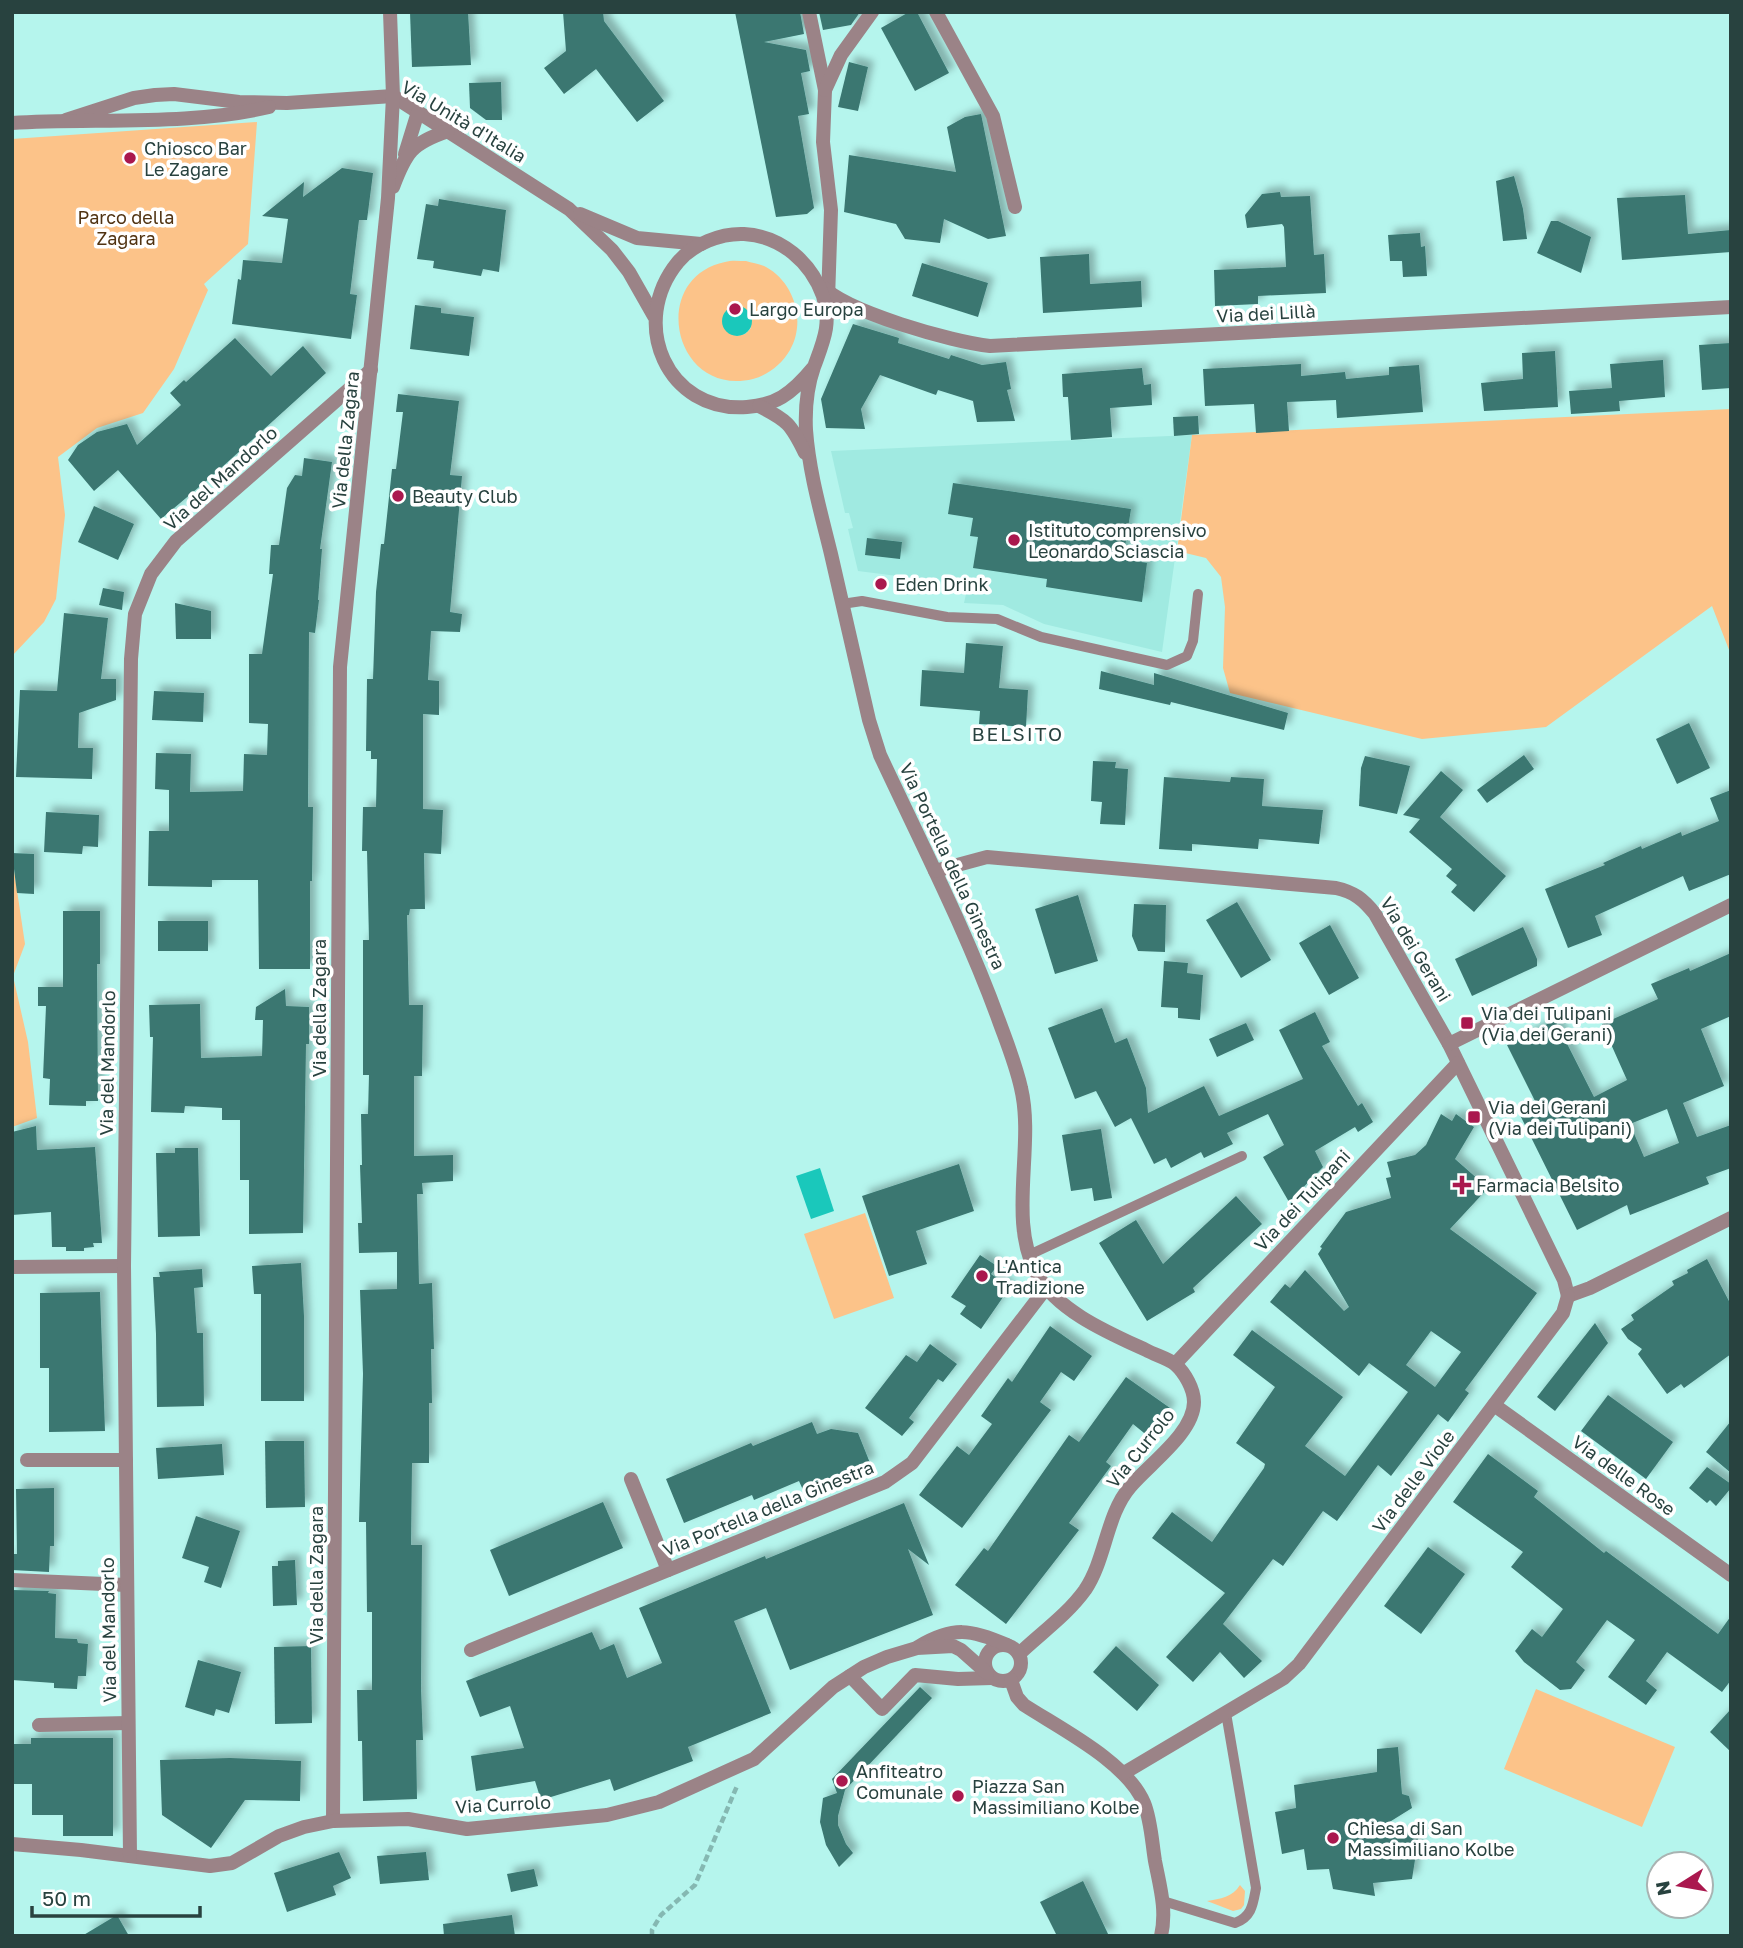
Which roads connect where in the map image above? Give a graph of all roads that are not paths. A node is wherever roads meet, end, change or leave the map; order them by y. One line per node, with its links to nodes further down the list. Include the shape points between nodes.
1 (390, 12): 6 (street)
2 (809, 12): 5 (street)
3 (872, 12): 5 (street, via 841,55)
4 (936, 12): 16 (street, via 993,116)
5 (825, 90): 19 (street, via 823,142)
6 (393, 96): 8 (street, Via Unità d'Italia); 9 (street, Via Unità d'Italia); 15 (street)
7 (134, 98): 8 (street, via 174,94); 10 (street); 11 (street, via 129,106)
8 (287, 103): 11 (street, via 244,113)
9 (418, 112): 13 (street, Via Unità d'Italia); 14 (street)
10 (66, 120): 11 (street); 12 (street)
11 (138, 120)
12 (12, 123)
13 (448, 131): 14 (street, via 427,138); 17 (street, Via Unità d'Italia)
14 (404, 159): 15 (street)
15 (388, 198): 27 (street, Via della Zagara)
16 (1015, 207)
17 (569, 209): 18 (street, via 637,238); 24 (street, via 612,250)
18 (701, 244): 20 (street, via 745,234 787,248); 24 (street, via 668,274)
19 (831, 251): 20 (street, via 815,262); 22 (street)
20 (804, 263): 21 (street)
21 (818, 281): 22 (street, Via dei Lillà); 25 (street)
22 (828, 293): 23 (street, Via dei Lillà, via 851,306 965,343 990,346); 25 (street)
23 (1731, 307)
24 (654, 316): 28 (street, via 664,360 694,394 714,403)
25 (827, 320): 26 (street, via 823,347)
26 (813, 368): 28 (street, via 799,385); 29 (street, via 807,395)
27 (371, 370): 39 (street, Via del Mandorlo, via 176,541 151,574 135,614); 62 (street, Via della Zagara, via 340,667)
28 (759, 406): 29 (street, via 792,427)
29 (808, 460): 31 (street, Via Portella della Ginestra)
30 (1198, 594): 31 (lane, via 1187,656 1167,665 1041,638 997,619 947,617 862,601)
31 (842, 604): 32 (street, Via Portella della Ginestra, via 880,755)
32 (934, 871): 34 (street, Via dei Gerani, via 987,857 1349,890 1363,898 1375,914); 38 (street, Via Portella della Ginestra, via 980,968 1021,1089 1026,1116 1024,1217)
33 (1731, 905): 34 (street)
34 (1449, 1044): 35 (street, Via dei Gerani)
35 (1458, 1063): 42 (street, Via dei Gerani); 43 (street, Via dei Tulipani)
36 (1242, 1156): 38 (lane)
37 (1731, 1218): 42 (street)
38 (1029, 1255): 41 (street, Via Portella della Ginestra)
39 (124, 1266): 40 (street); 46 (street, Via del Mandorlo)
40 (12, 1267)
41 (1046, 1288): 43 (street, Via Portella della Ginestra, via 1100,1328); 48 (street, Via Portella della Ginestra, via 912,1463 885,1482)
42 (1568, 1296): 44 (street, Via delle Viole, via 1563,1313)
43 (1175, 1364): 53 (street, Via Currolo, via 1192,1392 1194,1403 1187,1424 1128,1489 1086,1589 1049,1627)
44 (1494, 1405): 49 (street, Via delle Rose); 58 (street, Via delle Viole, via 1300,1664)
45 (27, 1460): 46 (street)
46 (126, 1460): 51 (street, Via del Mandorlo)
47 (631, 1479): 48 (street)
48 (668, 1570): 54 (street, Via Portella della Ginestra)
49 (1731, 1575)
50 (12, 1580): 51 (street)
51 (127, 1585): 59 (street, Via del Mandorlo)
52 (917, 1648): 53 (street, via 951,1632 979,1634); 55 (street, Via Currolo); 56 (street, via 953,1646)
53 (1013, 1649): 56 (street, via 993,1647 988,1652 985,1666); 57 (street, via 1021,1668)
54 (471, 1650)
55 (850, 1676): 56 (street, via 882,1709 915,1675); 62 (street, Via Currolo, via 754,1759 659,1802 607,1815 467,1829 408,1819)
56 (989, 1676): 57 (street)
57 (1011, 1680): 61 (street, via 1024,1705)
58 (1226, 1713): 61 (street, Via delle Viole); 65 (lane, via 1256,1888 1250,1914 1235,1923)
59 (128, 1723): 60 (street); 64 (street, Via del Mandorlo)
60 (39, 1725)
61 (1124, 1773): 65 (street, via 1144,1805)
62 (333, 1821): 64 (street, Via Currolo, via 279,1836 232,1863 210,1866)
63 (12, 1844): 64 (street, Via Currolo)
64 (130, 1856)
65 (1163, 1901): 66 (street)
66 (1161, 1936)

